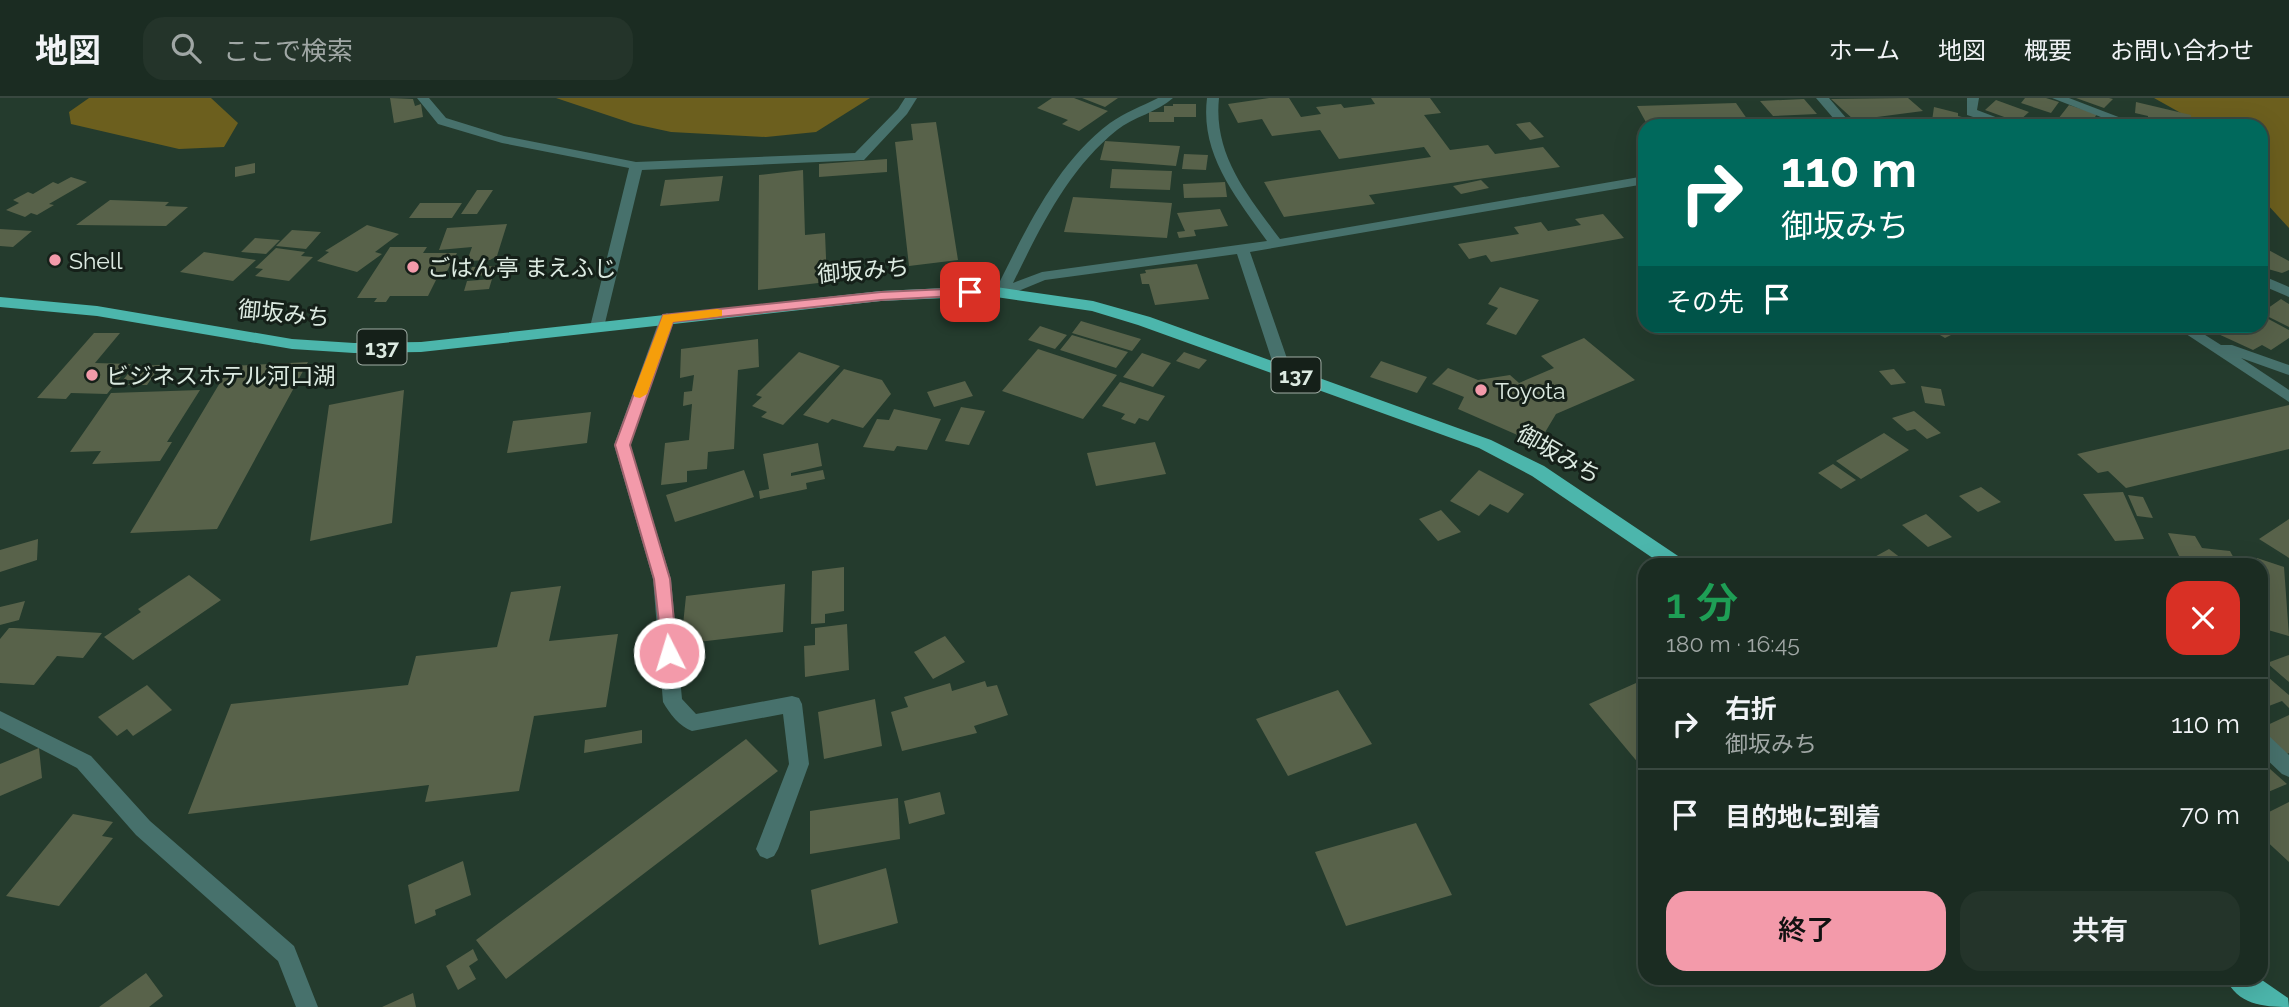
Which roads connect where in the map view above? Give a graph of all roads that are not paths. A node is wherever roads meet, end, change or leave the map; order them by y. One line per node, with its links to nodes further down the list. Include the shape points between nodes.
1 (423, 98): 11 (street, via 442,121 502,139)
2 (911, 98): 11 (street, via 859,157)
3 (1167, 98): 16 (street, via 1114,126 1085,153 1027,241)
4 (1213, 98): 13 (street, via 1209,114 1224,167)
5 (1822, 98): 8 (street)
6 (1973, 98): 9 (street, via 1971,112)
7 (2057, 98): 10 (street)
8 (1841, 119)
9 (1992, 119)
10 (2106, 119)
11 (636, 166): 20 (street)
12 (1638, 181): 13 (street)
13 (1276, 244): 14 (street)
14 (1242, 248): 16 (street, via 1042,276); 23 (street)
15 (2268, 282): 17 (street)
16 (1001, 293): 19 (highway, 御坂みち / 137, via 881,296); 23 (highway, 御坂みち / 137, via 1094,306)
17 (2289, 293)
18 (0, 302): 20 (highway, 御坂みち / 137, via 97,311 265,340 354,348 421,347)
19 (667, 318): 20 (highway, 御坂みち / 137); 30 (street, via 622,445 662,579 673,702 692,723 792,704 799,764)
20 (597, 327)
21 (2191, 333): 22 (street)
22 (2201, 339): 24 (street); 25 (street)
23 (1283, 370): 26 (highway, 御坂みち / 137, via 1485,444 1538,471)
24 (2289, 370)
25 (2289, 397)
26 (1666, 558)
27 (0, 719): 32 (street, via 84,762 143,828 286,954)
28 (2268, 748): 29 (street)
29 (2289, 768)
30 (767, 849)
31 (2248, 985): 33 (highway)
32 (307, 1007)
33 (2279, 1007)

